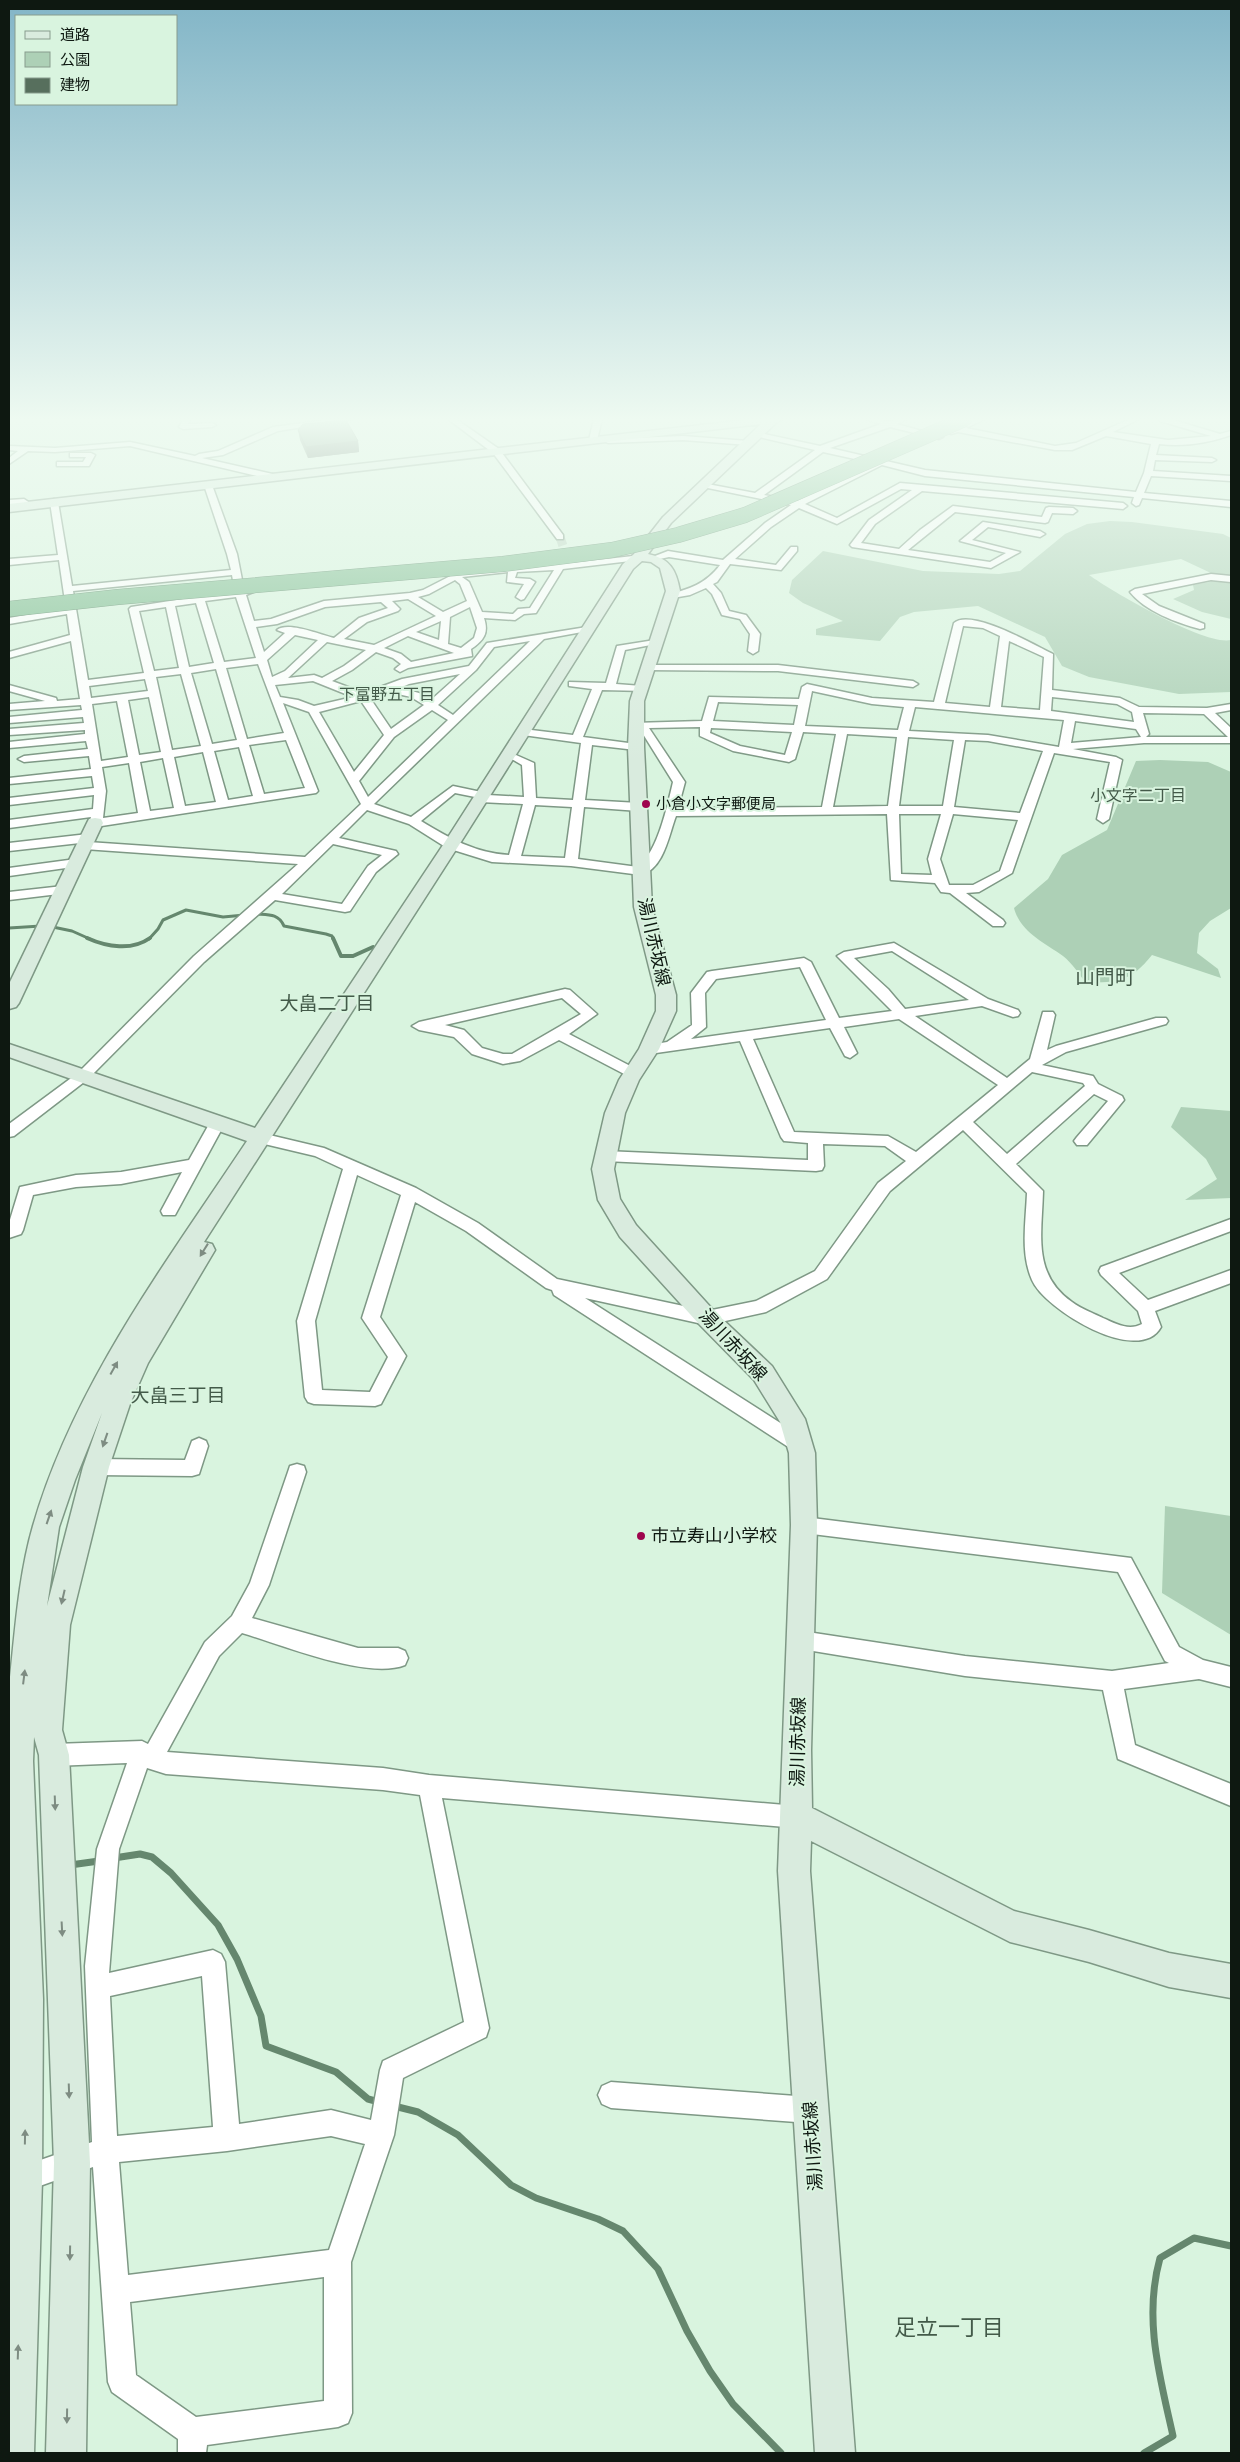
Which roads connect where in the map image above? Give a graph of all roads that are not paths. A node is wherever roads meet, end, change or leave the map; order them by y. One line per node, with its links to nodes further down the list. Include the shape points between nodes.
1 (59, 534): 14 (street)
2 (224, 534): 20 (street)
3 (558, 534): 11 (street)
4 (659, 534): 33 (highway, via 574,551)
5 (660, 534): 15 (street)
6 (682, 534): 35 (highway, bridge, via 612,550 512,563)
7 (758, 534): 17 (street)
8 (863, 534): 13 (street, via 855,545)
9 (921, 534): 13 (street)
10 (974, 534): 13 (street, via 965,541 1015,552 991,564)
11 (560, 537)
12 (794, 549): 17 (street, via 778,568)
13 (902, 552)
14 (63, 558): 16 (street); 24 (street)
15 (649, 558): 17 (street, via 668,554); 18 (street); 29 (street, 湯川赤坂線, via 666,565 671,577); 43 (street, via 628,567); 107 (street, via 636,567)
16 (9, 562)
17 (726, 562): 23 (street, via 714,580)
18 (567, 566): 19 (street); 37 (street)
19 (513, 570): 21 (street); 28 (street, via 510,580 530,582)
20 (236, 572): 24 (street); 25 (street)
21 (460, 575): 25 (street); 26 (street, via 426,592); 32 (street)
22 (1231, 579): 42 (street, via 1211,577 1135,592 1156,607)
23 (708, 583): 29 (street); 56 (street, via 725,613 743,616 755,634)
24 (68, 588): 36 (street)
25 (240, 593): 31 (street); 41 (street)
26 (410, 596): 27 (street); 39 (street)
27 (382, 597): 30 (street); 51 (street, via 395,609 363,620)
28 (521, 597)
29 (670, 597): 52 (street, 湯川赤坂線)
30 (360, 599): 41 (street, via 324,604 273,622); 44 (street, via 357,605)
31 (200, 600): 34 (street); 63 (street)
32 (472, 603): 38 (street); 39 (street)
33 (9, 604)
34 (170, 604): 65 (street); 66 (street, via 134,609)
35 (9, 609)
36 (71, 610): 40 (street); 48 (street)
37 (533, 611): 38 (street, via 521,611 515,617); 53 (street, via 524,627)
38 (478, 614): 58 (street, via 482,628 479,639 466,648)
39 (441, 615): 45 (street); 54 (street, via 446,618)
40 (9, 621)
41 (253, 625): 44 (street); 61 (street)
42 (1200, 626)
43 (589, 628): 47 (street); 107 (street)
44 (288, 631): 49 (street); 61 (street)
45 (408, 633): 50 (street); 54 (street)
46 (1006, 635): 79 (street, via 1049,656); 88 (street, via 985,626 959,623); 93 (street)
47 (540, 636): 53 (street); 98 (street)
48 (75, 637): 59 (street); 71 (street)
49 (325, 639): 51 (street); 70 (street, via 289,673)
50 (396, 639): 55 (street); 60 (street)
51 (336, 641): 55 (street)
52 (657, 641): 67 (street, 湯川赤坂線); 75 (street, via 621,648)
53 (504, 642): 57 (street, via 490,645)
54 (442, 646): 58 (street)
55 (375, 648): 62 (street, via 397,656); 68 (street)
56 (753, 651)
57 (483, 653): 58 (street); 64 (street)
58 (468, 654): 60 (street)
59 (9, 655)
60 (441, 657): 62 (street)
61 (261, 660): 63 (street); 70 (street)
62 (409, 665): 69 (street, via 399,670)
63 (219, 666): 65 (street); 116 (street)
64 (472, 668): 69 (street); 86 (street)
65 (185, 670): 66 (street); 119 (street)
66 (151, 675): 71 (street); 78 (street)
67 (645, 679): 73 (street, via 778,668); 75 (street); 111 (street, 湯川赤坂線, via 637,701)
68 (324, 681): 70 (street, via 314,678); 82 (street)
69 (406, 681): 77 (street)
70 (268, 683): 83 (street)
71 (83, 684): 90 (street)
72 (573, 684): 74 (street)
73 (912, 684)
74 (598, 686): 75 (street); 113 (street)
75 (610, 687)
76 (9, 688): 85 (street)
77 (389, 689): 82 (street); 86 (street, via 415,695)
78 (154, 693): 81 (street); 122 (street)
79 (1047, 693): 94 (street, via 1120,701); 96 (street)
80 (9, 694): 91 (street, via 13,694)
81 (122, 697): 90 (street); 125 (street)
82 (364, 697): 92 (street); 109 (street)
83 (275, 699): 92 (street); 110 (street)
84 (803, 702): 87 (street, via 807,687 872,701); 100 (street, via 712,700); 102 (street)
85 (65, 703): 90 (street); 91 (street)
86 (432, 704): 98 (street); 109 (street)
87 (910, 704): 88 (street); 106 (street)
88 (939, 706): 93 (street)
89 (1231, 707): 95 (street)
90 (86, 708): 99 (street); 105 (street)
91 (9, 710)
92 (313, 710): 127 (street)
93 (995, 710): 96 (street)
94 (1137, 710): 95 (street); 101 (street)
95 (1207, 711): 108 (street)
96 (1045, 714): 97 (street)
97 (1070, 717): 101 (street); 118 (street)
98 (453, 719): 134 (street)
99 (9, 720)
100 (706, 724): 102 (street); 102 (street, via 704,734 737,749 789,759); 111 (street)
101 (1141, 726): 114 (street)
102 (799, 728): 103 (street)
103 (842, 730): 106 (street); 139 (street)
104 (9, 732): 105 (street)
105 (90, 732): 117 (street); 121 (street)
106 (903, 732): 112 (street); 140 (street)
107 (527, 733): 113 (street); 123 (street); 130 (street)
108 (1231, 734)
109 (390, 735): 127 (street)
110 (289, 736): 116 (street); 131 (street, via 312,791)
111 (636, 736): 113 (street); 137 (street, 湯川赤坂線); 142 (street, via 647,732 678,782)
112 (960, 736): 120 (street); 141 (street)
113 (582, 740): 135 (street)
114 (1144, 740): 115 (street); 118 (street)
115 (1231, 740)
116 (243, 743): 119 (street); 131 (street)
117 (9, 745)
118 (1064, 747): 120 (street)
119 (208, 748): 122 (street); 136 (street)
120 (1050, 748): 144 (street); 145 (street, via 1116,760)
121 (93, 752): 124 (street); 126 (street)
122 (168, 754): 125 (street); 138 (street)
123 (516, 758): 130 (street); 132 (street, via 528,763)
124 (24, 759)
125 (134, 760): 126 (street); 143 (street)
126 (96, 769): 128 (street); 129 (street)
127 (354, 780): 134 (street)
128 (9, 781)
129 (100, 791): 133 (street); 148 (street)
130 (484, 797): 132 (street); 146 (street, via 453,790); 150 (street)
131 (260, 799): 136 (street)
132 (530, 801): 135 (street); 152 (street)
133 (9, 802)
134 (366, 803): 146 (street, via 373,809); 149 (street)
135 (578, 803): 137 (street); 154 (street)
136 (223, 804): 138 (street)
137 (639, 807): 156 (street, 湯川赤坂線)
138 (180, 810): 143 (street)
139 (827, 810): 140 (street); 142 (street)
140 (892, 810): 141 (street); 158 (street, via 895,877)
141 (948, 810): 144 (street); 158 (street, via 934,860)
142 (671, 812): 156 (street, via 653,861)
143 (144, 816): 148 (street)
144 (1025, 817): 159 (street, via 1006,873 975,889)
145 (1103, 819)
146 (413, 822): 150 (street)
147 (9, 824): 148 (street)
148 (91, 829): 151 (street); 153 (street); 155 (street)
149 (329, 839): 153 (street); 162 (street, via 392,854 372,870 345,908)
150 (456, 846): 152 (street, via 492,858); 187 (street)
151 (9, 847)
152 (514, 858): 154 (street)
153 (307, 861): 162 (street)
154 (571, 862): 156 (street)
155 (76, 863): 157 (street); 160 (street)
156 (641, 870): 175 (street, 湯川赤坂線, via 643,907 666,995)
157 (9, 872)
158 (940, 879): 159 (street, via 945,889)
159 (953, 889): 165 (street)
160 (63, 890): 161 (street); 167 (street)
161 (9, 896)
162 (272, 896): 163 (street)
163 (256, 910): 164 (street)
164 (244, 920): 180 (street, via 199,958)
165 (998, 924)
166 (983, 1002): 168 (street); 168 (street, via 894,947 844,956); 169 (street)
167 (9, 1003)
168 (902, 1014): 172 (street); 181 (street)
169 (1012, 1014)
170 (1048, 1015): 178 (street)
171 (1161, 1021): 178 (street, via 1061,1049)
172 (835, 1024): 174 (street); 175 (street, via 804,962 712,975 698,993 699,1027); 177 (street)
173 (559, 1034): 173 (street, via 590,1014 565,994 420,1026 453,1030 468,1038 477,1051 504,1059 515,1058); 179 (street)
174 (745, 1036): 175 (street); 186 (street, via 789,1137)
175 (659, 1048): 179 (street, 湯川赤坂線)
176 (9, 1050): 180 (street)
177 (850, 1053)
178 (1033, 1064): 181 (street); 182 (street, via 1088,1079)
179 (633, 1073): 189 (street, 湯川赤坂線, via 614,1112)
180 (84, 1076): 184 (street); 185 (street)
181 (1006, 1084): 183 (street)
182 (1093, 1087): 188 (street, via 1117,1100); 191 (street)
183 (963, 1122): 190 (street); 191 (street)
184 (217, 1123): 187 (street); 192 (street)
185 (9, 1132)
186 (815, 1138): 189 (street, via 816,1166); 190 (street, via 888,1141)
187 (267, 1140): 193 (street, via 319,1152); 204 (street, one-way to 204, via 137,1360); 213 (street, one-way to 187, via 46,1527 93,1406 131,1336)
188 (1082, 1142)
189 (605, 1156): 201 (street, 湯川赤坂線, via 609,1200 628,1231)
190 (916, 1160): 201 (street, via 884,1187 821,1275 760,1307)
191 (1006, 1163): 200 (street, via 1035,1191 1033,1258 1040,1280 1053,1294 1066,1307 1114,1331 1137,1336 1152,1327)
192 (194, 1164): 195 (street); 197 (street, via 26,1191 15,1230)
193 (352, 1166): 194 (street); 194 (street, via 306,1321 314,1397 375,1399 397,1356 371,1318)
194 (410, 1192): 199 (street, via 472,1226)
195 (170, 1211)
196 (1231, 1225): 200 (street, via 1107,1271)
197 (9, 1232)
198 (1231, 1276): 200 (street)
199 (552, 1284): 201 (street); 202 (street)
200 (1145, 1308)
201 (707, 1318): 202 (street, 湯川赤坂線, via 763,1373 792,1419)
202 (800, 1445): 206 (street, 湯川赤坂線)
203 (199, 1446): 204 (street, via 192,1468)
204 (96, 1467): 214 (street, one-way to 214, via 56,1626 48,1730)
205 (297, 1472): 207 (street, via 259,1585)
206 (804, 1525): 208 (street, 湯川赤坂線); 210 (street, via 1124,1564 1172,1654)
207 (239, 1623): 209 (street, via 358,1658); 215 (street, via 212,1649)
208 (800, 1640): 212 (street, via 965,1666); 219 (street, 湯川赤坂線)
209 (398, 1658)
210 (1199, 1669): 211 (street); 212 (street)
211 (1231, 1677)
212 (1112, 1681): 218 (street, via 1126,1752)
213 (15, 1703): 216 (street)
214 (54, 1755): 215 (street); 216 (street); 228 (street, one-way to 228)
215 (147, 1756): 217 (street, via 166,1763 383,1779); 221 (street, via 108,1848 97,1966)
216 (13, 1762): 222 (street, via 23,1872)
217 (430, 1786): 219 (street); 225 (street, via 477,2028 392,2070)
218 (1231, 1795)
219 (797, 1817): 220 (street, via 1010,1926 1168,1970); 224 (street, 湯川赤坂線, via 794,1871)
220 (1231, 1981)
221 (98, 1987): 226 (street, via 213,1962); 227 (street)
222 (18, 2000): 229 (street, one-way to 222)
223 (611, 2095): 224 (street)
224 (810, 2110): 233 (street, 湯川赤坂線)
225 (382, 2128): 226 (street, via 331,2123); 230 (street)
226 (227, 2138): 227 (street)
227 (105, 2150): 228 (street); 231 (street)
228 (72, 2163): 229 (street); 235 (street, one-way to 235)
229 (17, 2182): 234 (street, one-way to 229)
230 (338, 2262): 231 (street); 232 (street, via 338,2413)
231 (116, 2290): 232 (street, via 122,2382)
232 (192, 2443)
233 (835, 2451)
234 (14, 2453)
235 (66, 2453)

